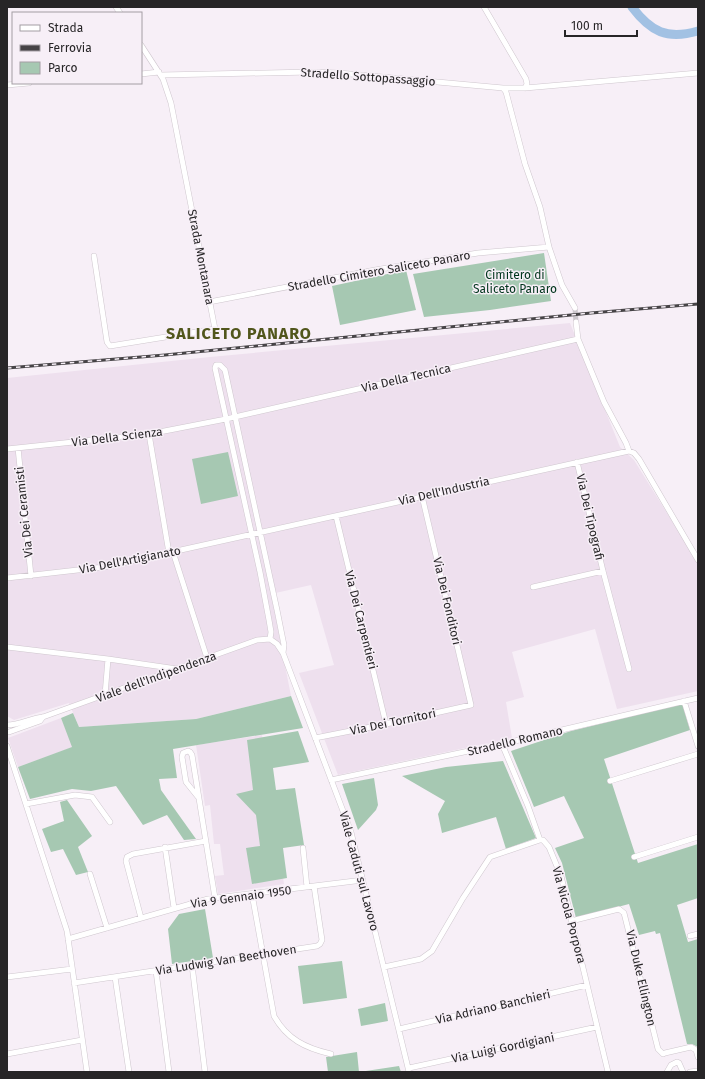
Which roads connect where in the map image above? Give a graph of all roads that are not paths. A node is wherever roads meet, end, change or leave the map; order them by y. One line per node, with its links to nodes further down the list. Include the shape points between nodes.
1 (484, 7): 9 (street, via 526,79 528,84)
2 (142, 47): 5 (street, Strada Montanara)
3 (698, 73): 9 (street, Stradello Sottopassaggio)
4 (142, 74): 5 (street, Stradello Sottopassaggio)
5 (160, 74): 8 (street, Stradello Sottopassaggio, via 339,73); 12 (street, Strada Montanara, via 171,103)
6 (18, 84): 7 (street)
7 (7, 85)
8 (503, 88): 9 (street, Stradello Sottopassaggio); 10 (street)
9 (525, 88)
10 (550, 247): 12 (street, Stradello Cimitero Saliceto Panaro, via 478,253); 13 (street, via 562,285)
11 (94, 256): 12 (street, Strada Montanara, via 107,342 110,346 215,329)
12 (209, 302)
13 (575, 308)
14 (576, 322): 15 (street)
15 (578, 339): 16 (street, Via Della Tecnica); 21 (street, via 604,402)
16 (235, 417): 17 (street); 17 (street, Viale Caduti sul Lavoro, via 225,370 216,365); 25 (street, Viale Caduti sul Lavoro)
17 (226, 419): 18 (street, Via Della Scienza); 26 (street, Viale Caduti sul Lavoro)
18 (149, 434): 19 (street, Via Della Scienza); 27 (street)
19 (18, 448): 20 (street, Via Della Scienza); 30 (street, Via Dei Ceramisti)
20 (7, 449)
21 (629, 450): 22 (street, Via Dell'Industria); 28 (street, via 639,459)
22 (577, 462): 23 (street, Via Dell'Industria); 29 (street, Via Dei Tipografi)
23 (422, 496): 24 (street, Via Dell'Industria); 43 (street, Via Dei Fonditori)
24 (336, 516): 25 (street, Via Dell'Industria); 46 (street, Via Dei Carpentieri)
25 (260, 533): 26 (street); 35 (street, Viale Caduti sul Lavoro, via 284,645)
26 (252, 535): 27 (street, Via Dell'Artigianato); 33 (street, Viale Caduti sul Lavoro, via 268,613)
27 (171, 553): 30 (street, Via Dell'Artigianato, via 104,567); 36 (street)
28 (698, 560)
29 (603, 571): 32 (street, Via Dei Tipografi); 39 (street, Via Dei Tipografi)
30 (31, 576): 31 (street, Via Dell'Artigianato)
31 (7, 578)
32 (533, 587)
33 (270, 639): 35 (street, Viale Caduti sul Lavoro, via 277,644); 36 (street, Viale dell'Indipendenza, via 257,640)
34 (7, 647): 37 (street)
35 (282, 653): 48 (street, Viale Caduti sul Lavoro)
36 (207, 658): 38 (street, Viale dell'Indipendenza)
37 (108, 659): 38 (street); 40 (street)
38 (177, 669): 40 (street, Viale dell'Indipendenza)
39 (629, 669)
40 (105, 695): 44 (street, Viale dell'Indipendenza)
41 (698, 698): 42 (street, Stradello Romano)
42 (684, 701): 49 (street, Stradello Romano); 51 (street)
43 (471, 705): 46 (street, Via Dei Tornitori)
44 (43, 717): 45 (street, Viale dell'Indipendenza); 47 (street, Viale dell'Indipendenza, via 40,721)
45 (7, 724): 47 (street)
46 (386, 724): 48 (street, Via Dei Tornitori)
47 (8, 734)
48 (315, 738): 53 (street, Viale Caduti sul Lavoro)
49 (502, 744): 53 (street, Stradello Romano); 59 (street, Via Nicola Porpora)
50 (7, 746): 56 (street)
51 (698, 746)
52 (698, 754): 54 (street)
53 (331, 780): 65 (street, Viale Caduti sul Lavoro, via 351,832)
54 (610, 781)
55 (198, 797): 55 (street, via 192,755 185,751 182,756 186,782); 60 (street)
56 (26, 804): 57 (street, via 75,795 92,797); 76 (street)
57 (110, 822)
58 (698, 837): 63 (street)
59 (540, 840): 72 (street, Via Nicola Porpora, via 549,847 561,876); 79 (street, via 490,857 432,951 421,959)
60 (206, 841): 61 (street); 69 (street)
61 (165, 847): 70 (street); 71 (street, via 127,857)
62 (303, 848): 67 (street, Via 9 Gennaio 1950)
63 (634, 857)
64 (90, 874): 73 (street)
65 (363, 880): 66 (street, Via 9 Gennaio 1950); 79 (street, Viale Caduti sul Lavoro)
66 (314, 886): 67 (street, Via 9 Gennaio 1950); 77 (street, Via Ludwig Van Beethoven, via 322,943 317,946)
67 (307, 887): 68 (street, Via 9 Gennaio 1950)
68 (252, 894): 69 (street, Via 9 Gennaio 1950); 77 (street)
69 (215, 898): 70 (street, Via 9 Gennaio 1950)
70 (174, 908): 71 (street, Via 9 Gennaio 1950)
71 (141, 918): 73 (street, Via 9 Gennaio 1950)
72 (571, 921): 85 (street, Via Nicola Porpora); 91 (street, Via Duke Ellington, via 619,909 624,912 658,1049 662,1054 666,1054 692,1047)
73 (107, 928): 76 (street, Via 9 Gennaio 1950)
74 (698, 934): 75 (street)
75 (690, 936)
76 (68, 939): 80 (street)
77 (262, 954): 78 (street, Via Ludwig Van Beethoven); 90 (street, via 272,1010 280,1026 297,1042)
78 (192, 965): 81 (street, Via Ludwig Van Beethoven); 97 (street)
79 (384, 967): 87 (street, Viale Caduti sul Lavoro)
80 (72, 969): 82 (street); 84 (street)
81 (156, 971): 83 (street, Via Ludwig Van Beethoven); 96 (street)
82 (7, 977)
83 (115, 977): 84 (street, Via Ludwig Van Beethoven); 95 (street)
84 (74, 983): 88 (street)
85 (587, 985): 86 (street, Via Nicola Porpora); 87 (street, Via Adriano Banchieri)
86 (597, 1027): 92 (street, Via Luigi Gordigiani); 98 (street, Via Nicola Porpora)
87 (399, 1029): 92 (street, Viale Caduti sul Lavoro)
88 (82, 1040): 89 (street); 94 (street)
89 (7, 1054)
90 (331, 1054)
91 (698, 1057)
92 (409, 1070)
93 (698, 1071): 101 (street)
94 (87, 1072)
95 (130, 1072)
96 (169, 1072)
97 (205, 1072)
98 (608, 1072)
99 (667, 1072): 100 (street, via 671,1065 677,1062 680,1062)
100 (683, 1072)
101 (690, 1072)

